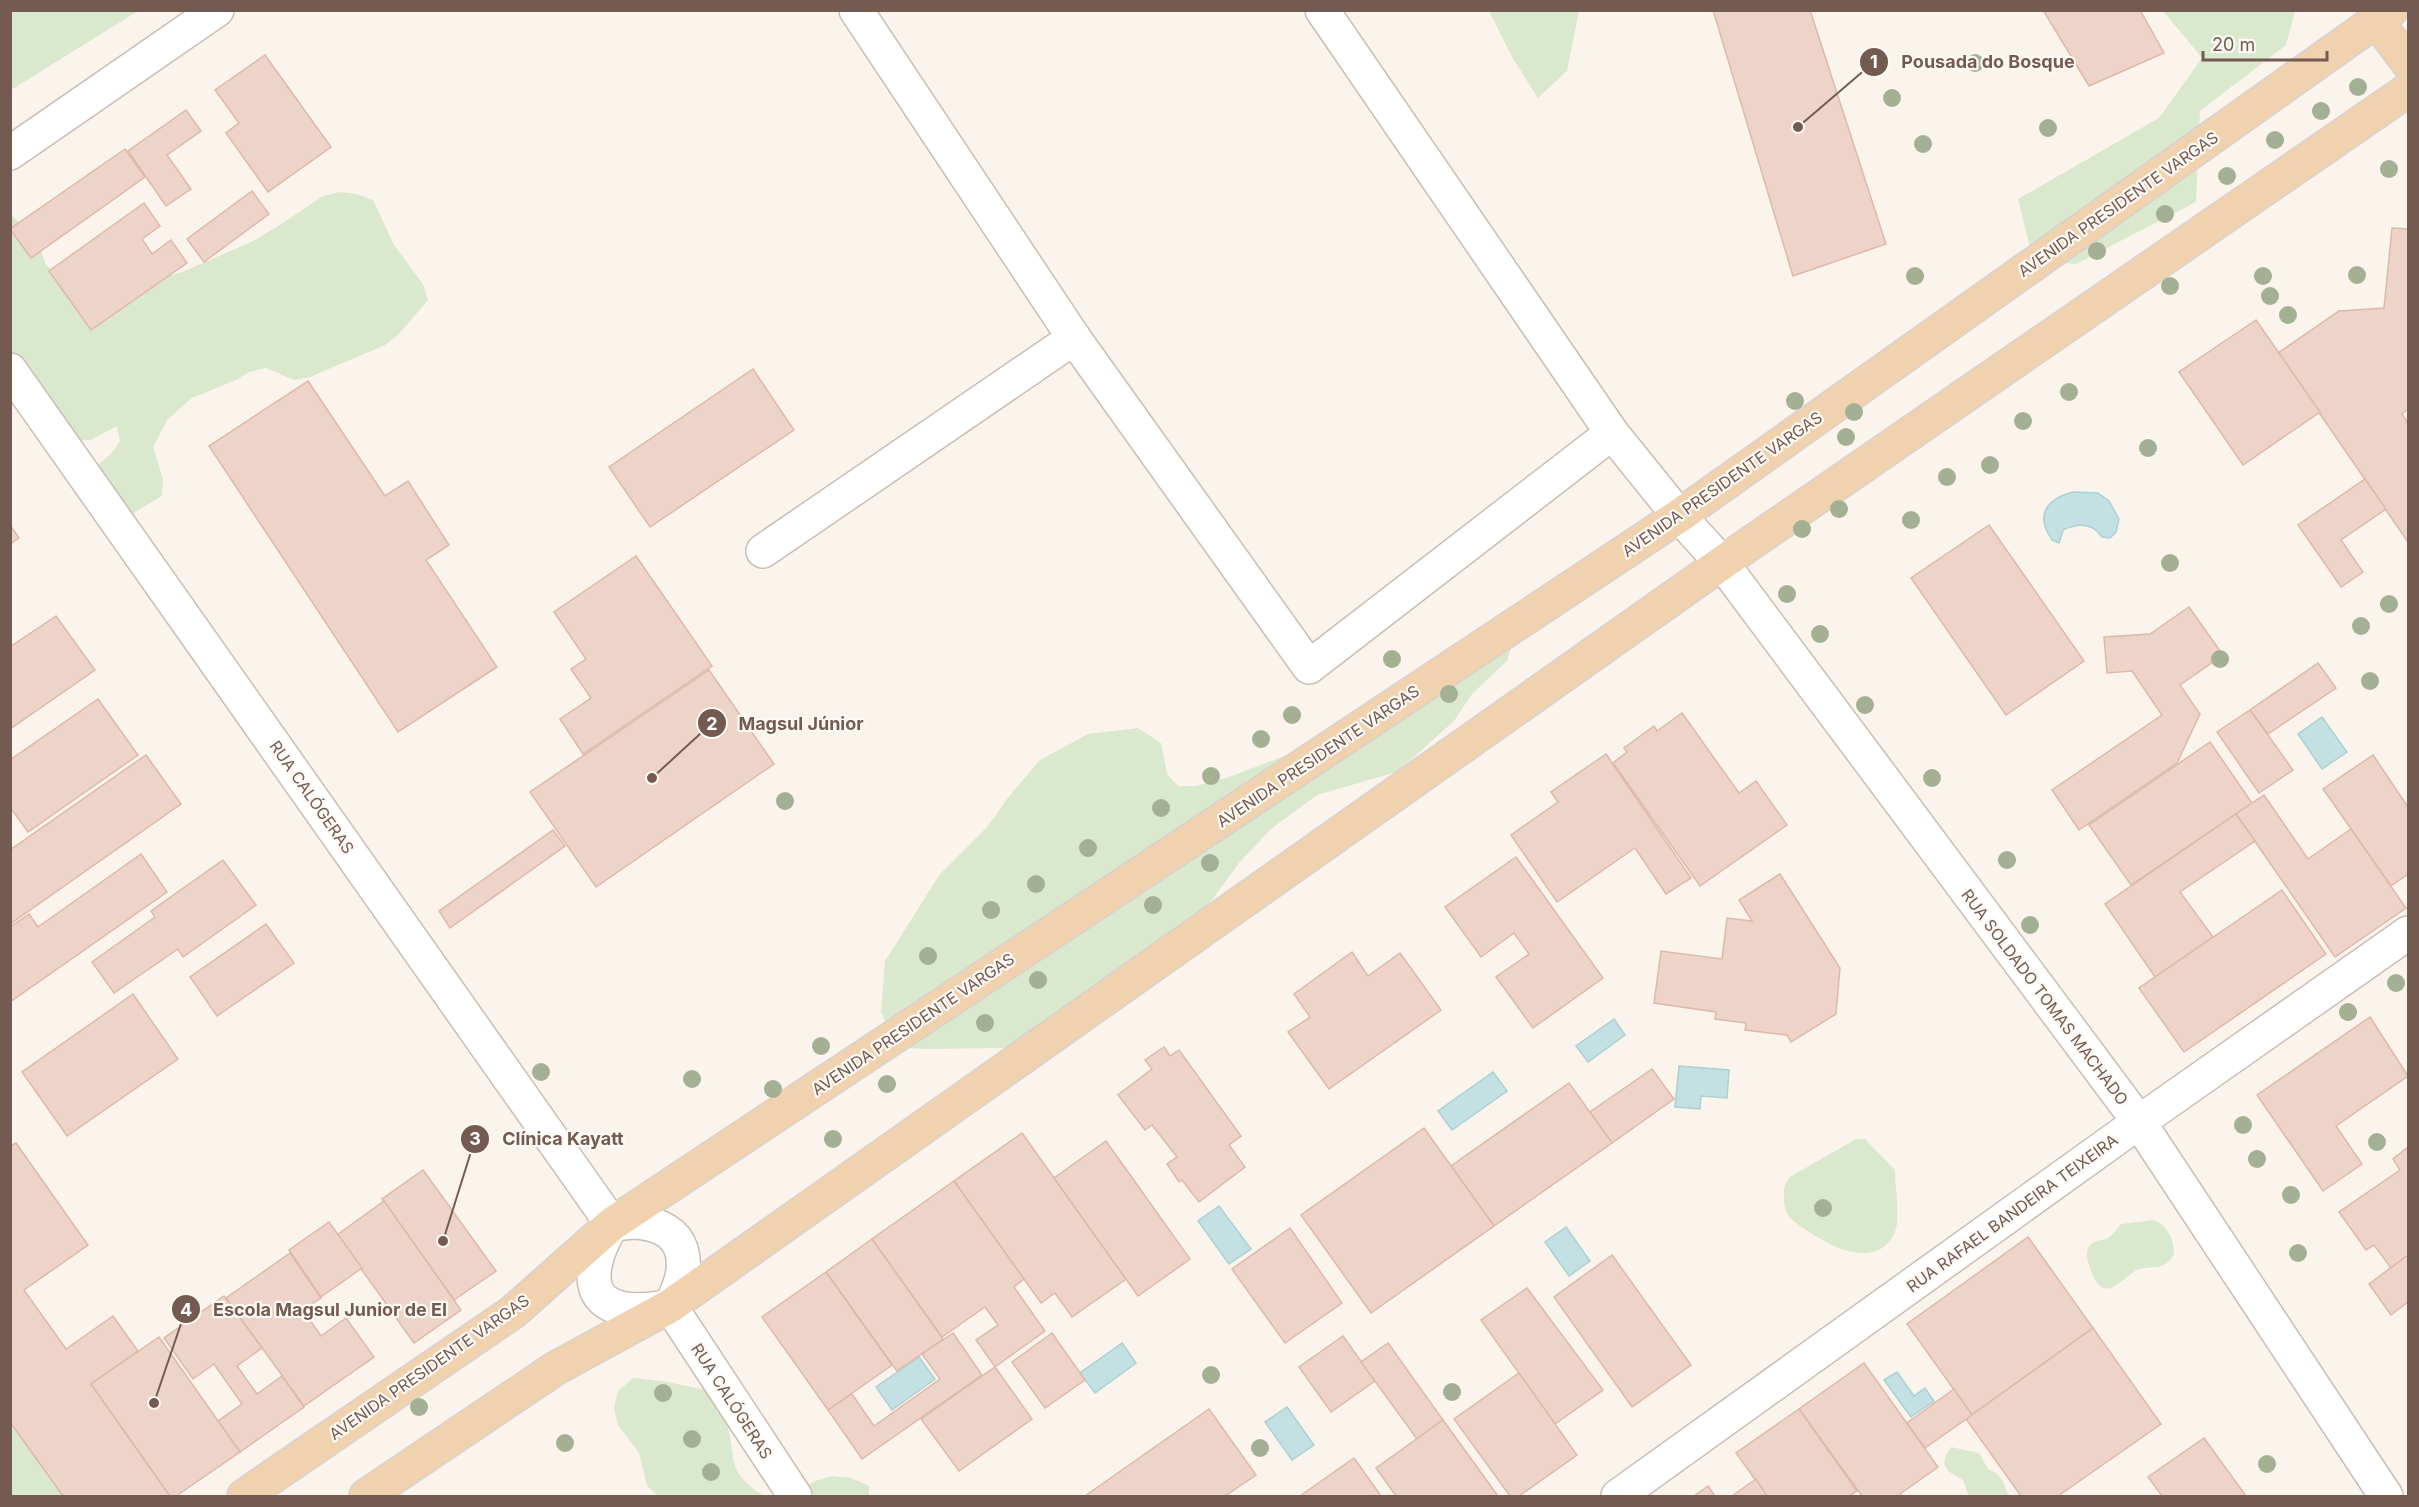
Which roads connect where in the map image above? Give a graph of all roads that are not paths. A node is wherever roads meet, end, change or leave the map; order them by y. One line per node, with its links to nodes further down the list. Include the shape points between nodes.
1 (217, 10): 7 (street)
2 (856, 10): 8 (street)
3 (1322, 10): 10 (street, RUA SOLDADO TOMAS MACHADO)
4 (2384, 15): 5 (main road); 11 (main road, AVENIDA PRESIDENTE VARGAS)
5 (2409, 63)
6 (2409, 90): 13 (main road)
7 (10, 153)
8 (1074, 338): 10 (street, via 1310,667); 12 (street)
9 (10, 370): 16 (street, RUA CALÓGERAS)
10 (1612, 433): 11 (street, RUA SOLDADO TOMAS MACHADO)
11 (1679, 516): 13 (street, RUA SOLDADO TOMAS MACHADO); 16 (main road, AVENIDA PRESIDENTE VARGAS)
12 (763, 551)
13 (1722, 563): 15 (street, RUA SOLDADO TOMAS MACHADO); 17 (main road)
14 (2409, 933): 15 (street, RUA RAFAEL BANDEIRA TEIXEIRA)
15 (2139, 1122): 21 (street, RUA RAFAEL BANDEIRA TEIXEIRA); 22 (street, RUA SOLDADO TOMAS MACHADO)
16 (612, 1224): 17 (street, via 662,1226 678,1242 684,1263 683,1278); 17 (street, via 598,1252 594,1271 598,1294 605,1303 632,1311); 18 (main road, AVENIDA PRESIDENTE VARGAS, via 513,1312)
17 (670, 1306): 19 (main road, via 556,1368); 20 (street, RUA CALÓGERAS)
18 (244, 1497)
19 (366, 1497)
20 (795, 1497)
21 (1618, 1497)
22 (2386, 1497)

